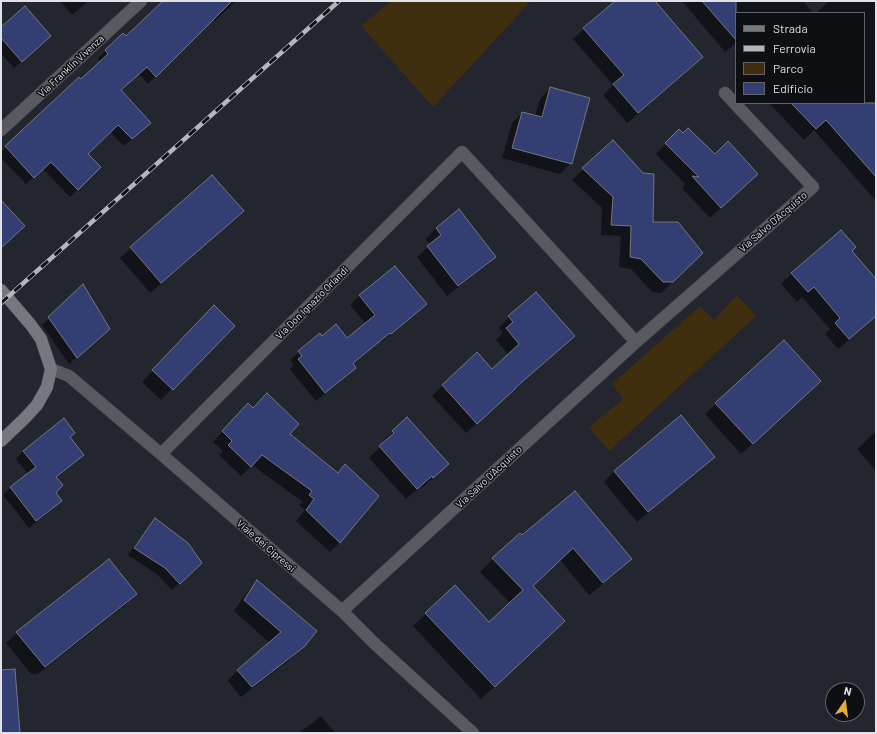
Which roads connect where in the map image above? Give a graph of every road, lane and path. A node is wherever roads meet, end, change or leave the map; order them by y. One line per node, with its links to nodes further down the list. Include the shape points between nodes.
1 (141, 1): 5 (street, Via Franklin Vivenza)
2 (725, 93): 4 (street, Via Salvo D'Acquisto)
3 (735, 104): 7 (street, Via Salvo D'Acquisto, via 813,187)
4 (735, 104)
5 (1, 130)
6 (1, 290): 8 (main road, via 41,339)
7 (636, 342): 10 (street, Via Don Ignazio Orlandi, via 462,152); 11 (street, Via Salvo D'Acquisto)
8 (51, 369): 9 (main road, via 47,387 37,405); 10 (street, Viale dei Cipressi, via 69,376)
9 (1, 441)
10 (161, 454): 11 (street, Viale dei Cipressi)
11 (342, 611): 12 (street, Viale dei Cipressi)
12 (473, 733)

